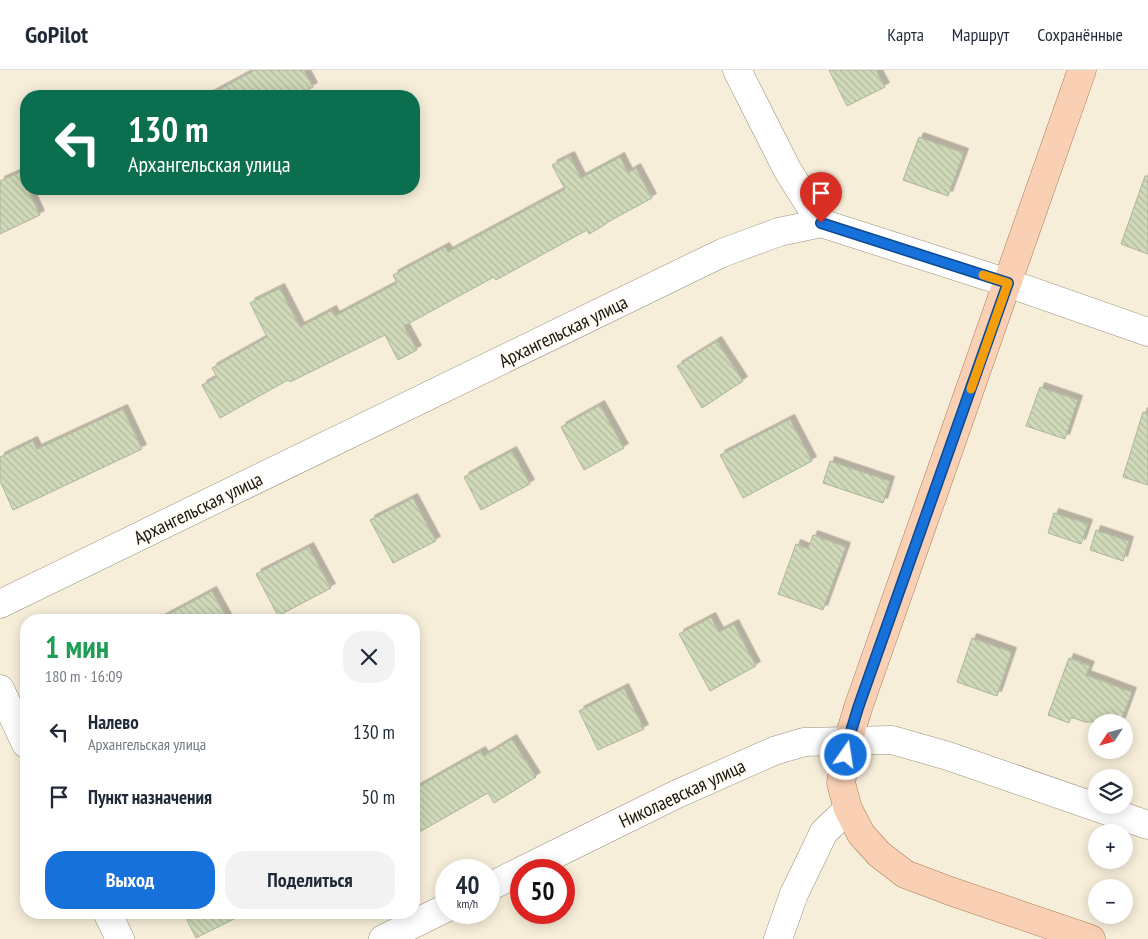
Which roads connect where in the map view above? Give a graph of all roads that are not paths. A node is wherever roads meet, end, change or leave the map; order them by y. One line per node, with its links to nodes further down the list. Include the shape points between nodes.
1 (736, 70): 3 (street, via 788,171)
2 (1082, 70): 4 (main road)
3 (821, 223): 4 (street, Архангельская улица); 6 (street, Архангельская улица, via 779,232 722,253)
4 (1008, 283): 5 (street, Архангельская улица); 9 (main road)
5 (1148, 332)
6 (0, 604)
7 (0, 689): 8 (street)
8 (20, 731)
9 (848, 741): 10 (main road, via 841,783); 11 (street, Николаевская улица, via 892,740); 12 (street, Николаевская улица, via 804,742 774,751 676,794)
10 (848, 809): 17 (street, via 824,832 794,894); 18 (main road, via 861,834 879,854 905,874)
11 (1148, 825)
12 (544, 859)
13 (435, 913): 16 (street)
14 (110, 919): 15 (street)
15 (120, 939)
16 (383, 939)
17 (778, 939)
18 (1091, 939)

